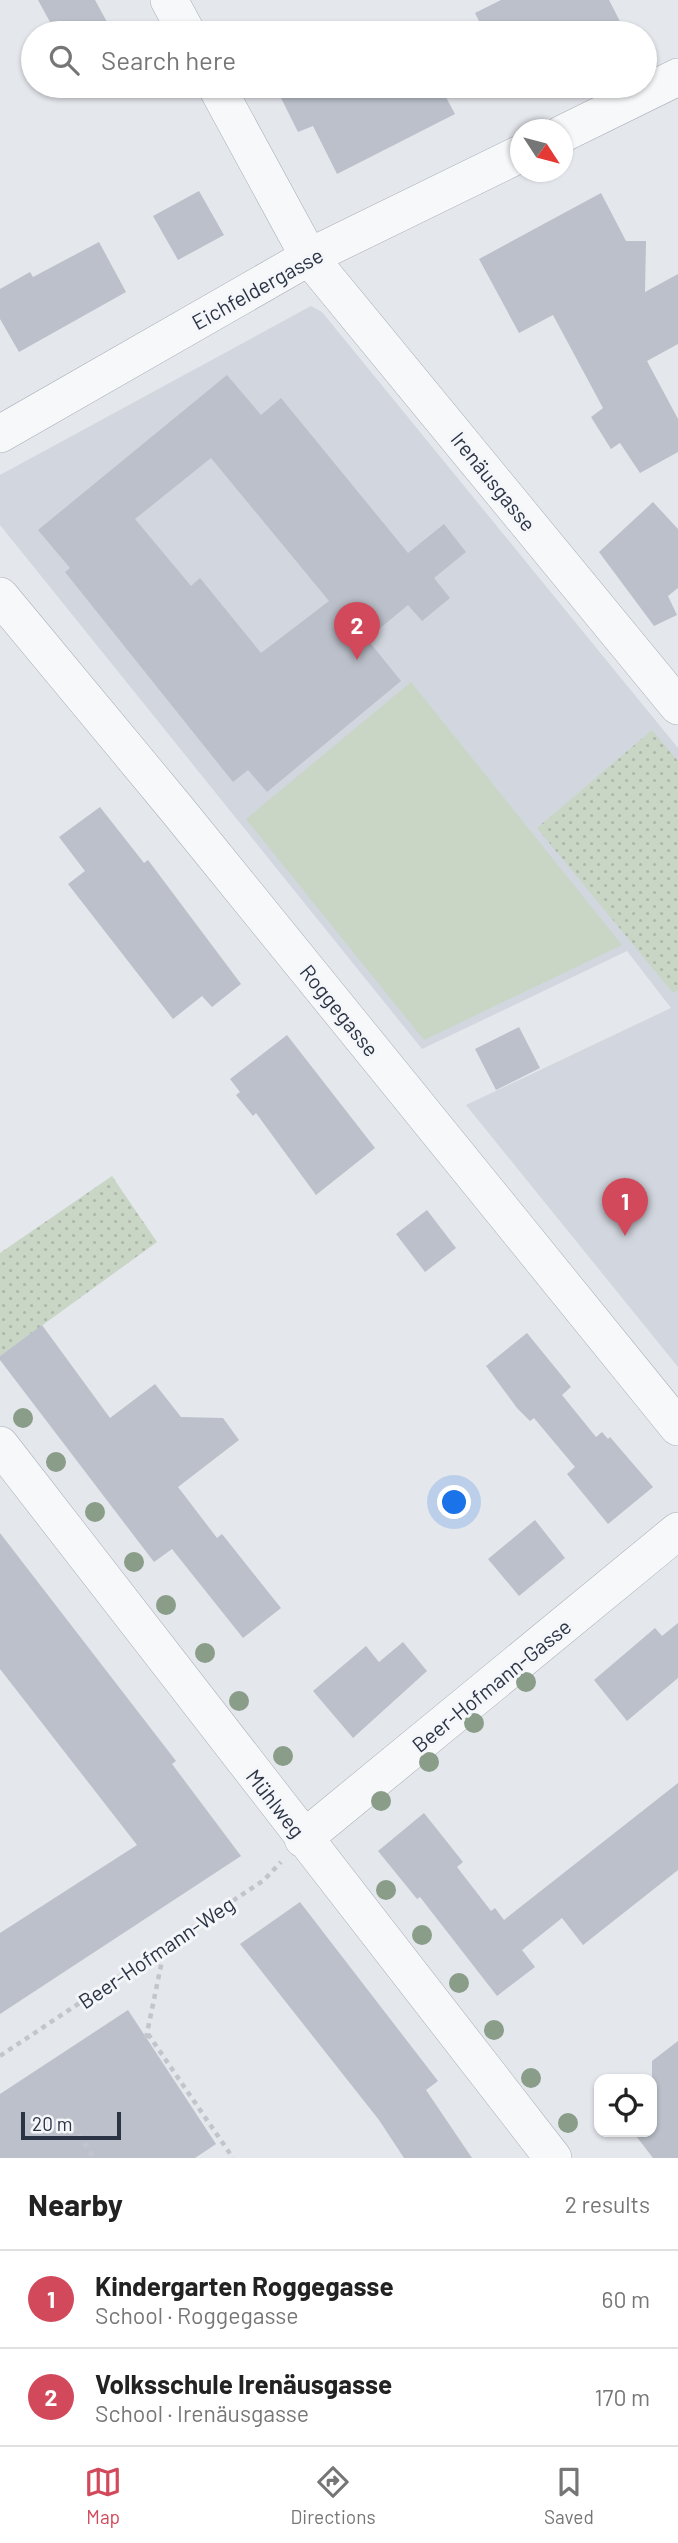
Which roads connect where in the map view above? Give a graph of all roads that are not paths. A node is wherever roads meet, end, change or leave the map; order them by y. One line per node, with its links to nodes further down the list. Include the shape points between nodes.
1 (169, 0): 2 (street)
2 (180, 21)
3 (678, 77): 4 (street)
4 (657, 87)
5 (223, 98): 9 (street, Irenäusgasse)
6 (635, 98): 7 (street)
7 (573, 129)
8 (510, 159): 9 (street, Eichfeldergasse)
9 (309, 257): 10 (street, Eichfeldergasse); 12 (street, Irenäusgasse)
10 (0, 434)
11 (0, 596): 13 (street, Roggegasse)
12 (678, 706)
13 (678, 1427)
14 (0, 1445): 16 (street, Mühlweg)
15 (678, 1531): 16 (street, Beer-Hofmann-Gasse)
16 (303, 1839): 17 (street, Mühlweg)
17 (554, 2158)

